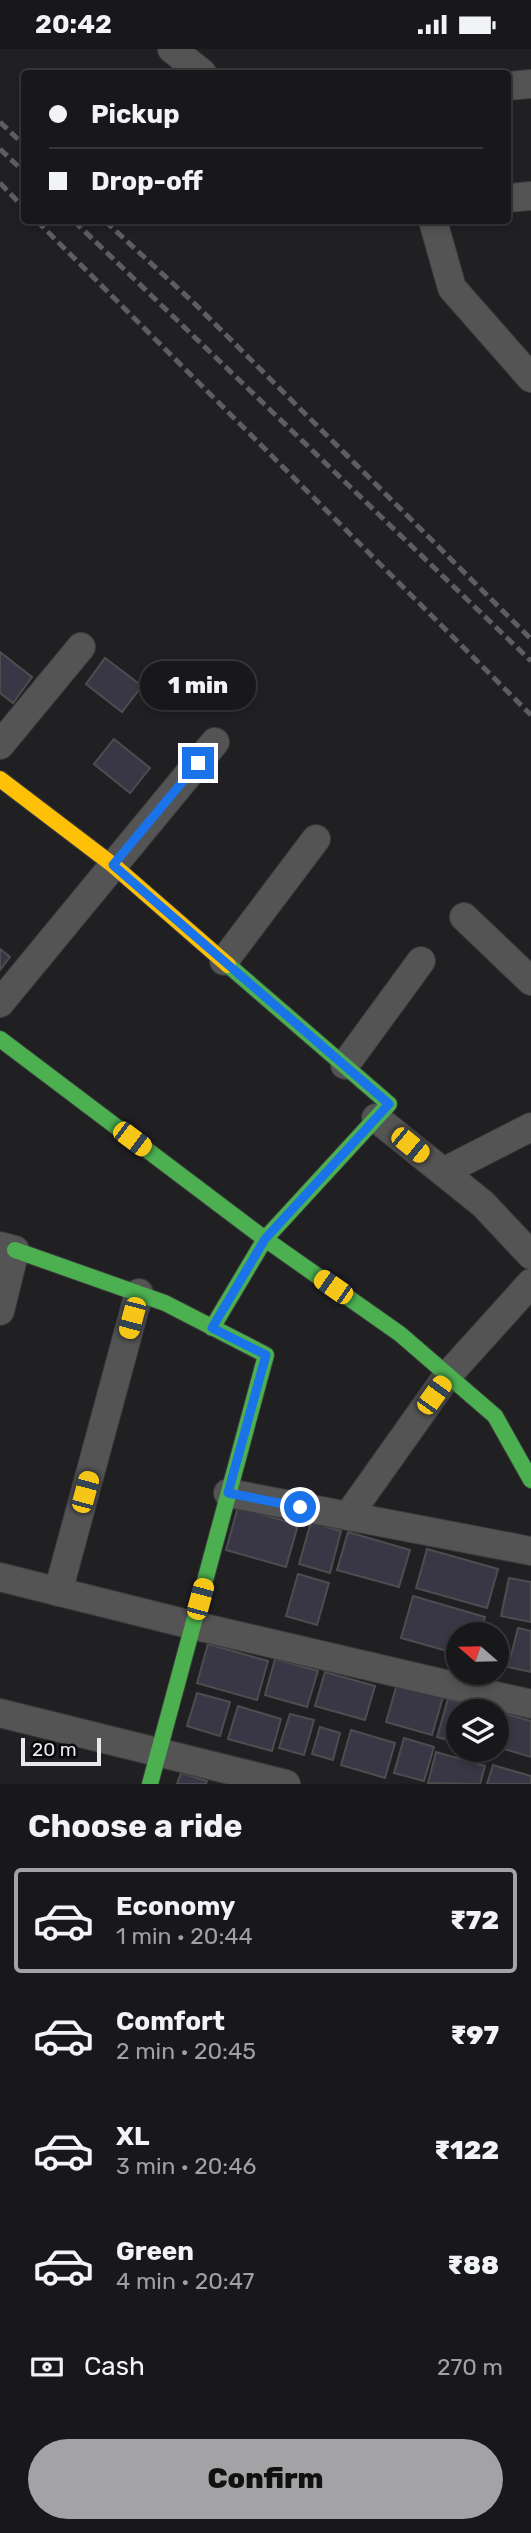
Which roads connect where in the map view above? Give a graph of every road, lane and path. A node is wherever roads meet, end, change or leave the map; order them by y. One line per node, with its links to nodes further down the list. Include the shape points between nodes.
1 (172, 49): 2 (street)
2 (198, 70)
3 (531, 84): 4 (street)
4 (511, 86)
5 (531, 196): 6 (street)
6 (511, 198)
7 (434, 224): 8 (street, via 452,288)
8 (531, 378)
9 (81, 647): 11 (street)
10 (215, 742): 14 (street)
11 (0, 745)
12 (0, 779): 14 (street)
13 (316, 839): 16 (street)
14 (113, 865): 16 (street); 19 (street)
15 (464, 917): 18 (street)
16 (223, 961): 21 (street)
17 (421, 961): 21 (street)
18 (531, 981)
19 (0, 1003)
20 (0, 1039): 25 (street)
21 (345, 1065): 22 (street, via 389,1104)
22 (376, 1118): 24 (street); 25 (street)
23 (531, 1127): 24 (street)
24 (443, 1172): 27 (street, via 483,1204)
25 (265, 1239): 31 (street); 32 (street, via 400,1334)
26 (7, 1248): 29 (street); 30 (street)
27 (531, 1255)
28 (531, 1283): 32 (street)
29 (139, 1293): 31 (street); 38 (street)
30 (0, 1311)
31 (212, 1328): 34 (street, via 266,1355)
32 (448, 1375): 33 (street, via 495,1416); 35 (street)
33 (531, 1480)
34 (228, 1493): 35 (street); 39 (street)
35 (348, 1516): 36 (street)
36 (531, 1551)
37 (0, 1577): 38 (street)
38 (58, 1592): 39 (street)
39 (192, 1625): 40 (street); 42 (street)
40 (531, 1704)
41 (0, 1713): 42 (street)
42 (158, 1753): 43 (street); 44 (street)
43 (150, 1784)
44 (286, 1784)

